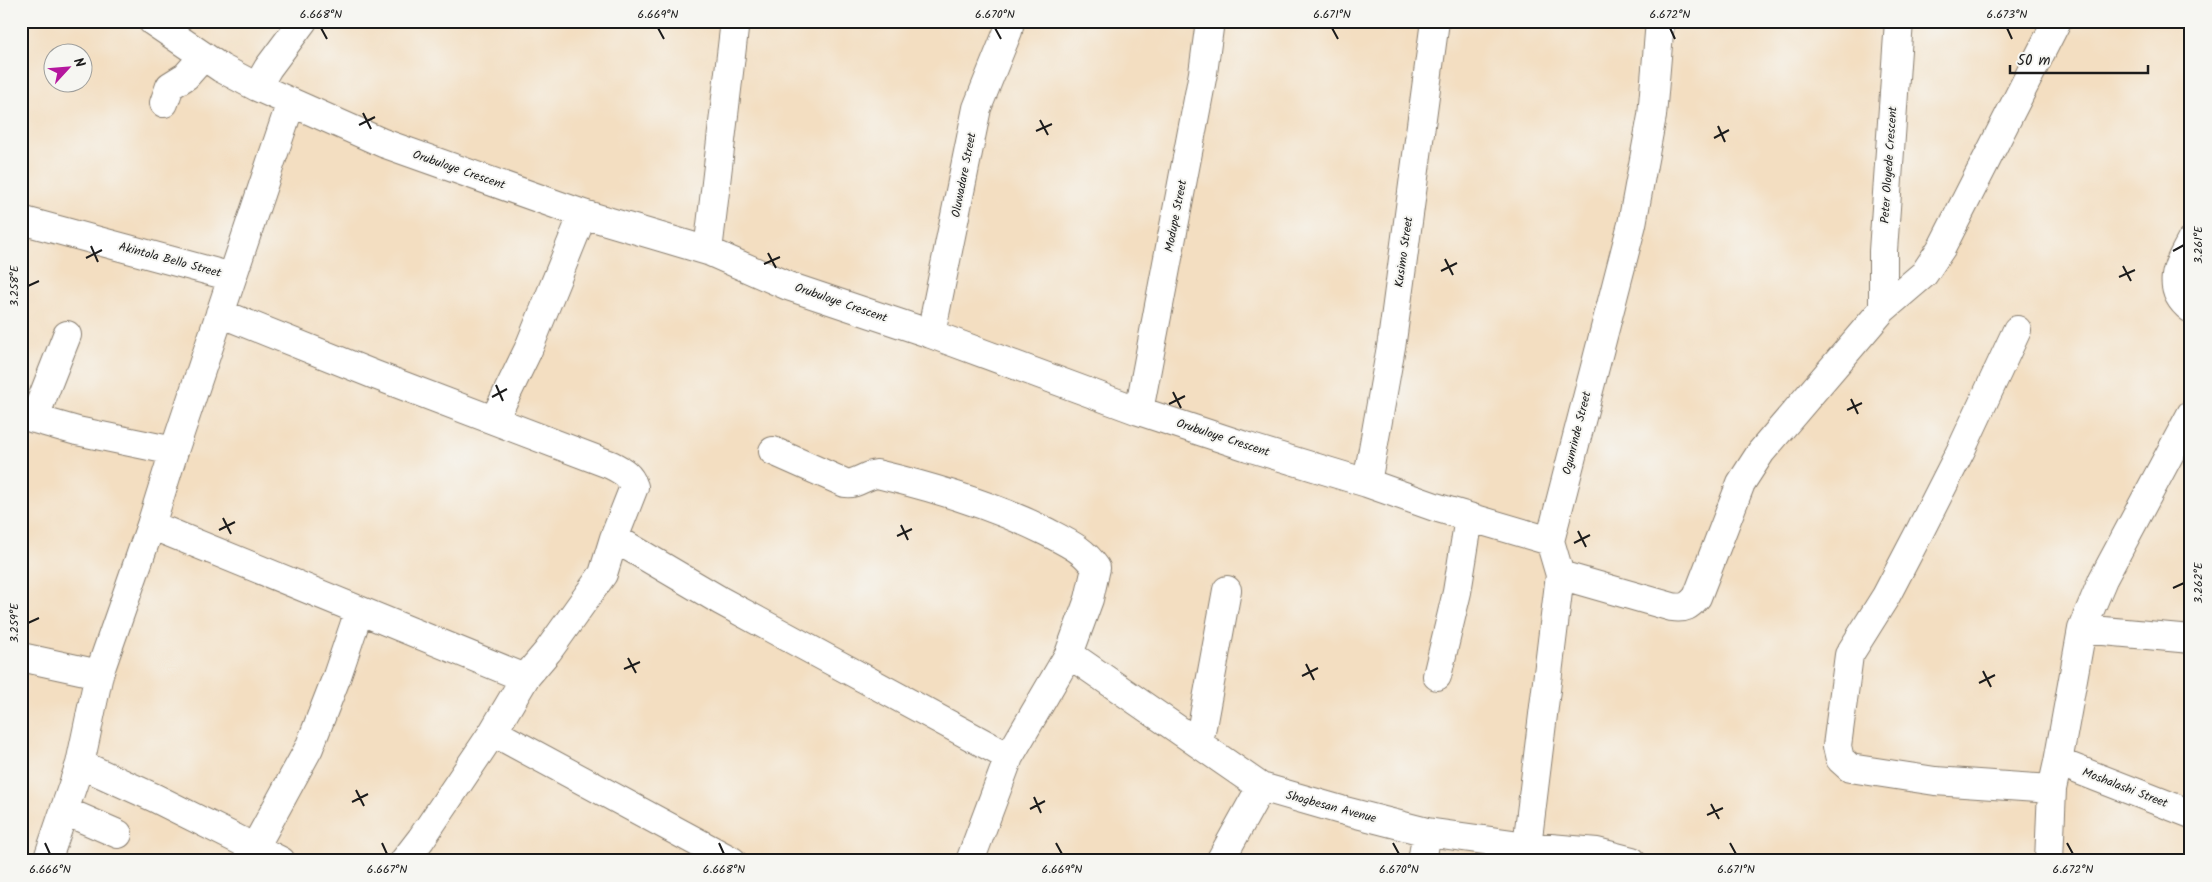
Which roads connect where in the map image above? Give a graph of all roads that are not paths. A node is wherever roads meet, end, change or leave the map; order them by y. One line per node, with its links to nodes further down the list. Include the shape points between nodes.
1 (152, 21): 10 (street, Orubuloye Crescent)
2 (303, 21): 11 (street)
3 (736, 21): 17 (street)
4 (1010, 21): 23 (street, Oluwadare Street, via 977,108)
5 (1210, 21): 25 (street, Modupe Street)
6 (1435, 21): 31 (street, Kusimo Street, via 1392,341)
7 (1660, 21): 35 (street, Ogunrinde Street, via 1652,116 1632,224)
8 (1899, 21): 20 (street, Peter Oloyede Crescent, via 1883,250)
9 (2057, 21): 20 (street, via 1942,247 1924,274)
10 (204, 57): 11 (street, Orubuloye Crescent); 12 (street, via 186,76 170,86)
11 (257, 87): 13 (street, Orubuloye Crescent)
12 (164, 102)
13 (291, 102): 14 (street, Orubuloye Crescent, via 383,143); 18 (street)
14 (583, 214): 17 (street, Orubuloye Crescent); 28 (street, via 528,350)
15 (21, 220): 18 (street, Akintola Bello Street)
16 (2191, 241): 19 (street, via 2174,282 2179,296)
17 (708, 251): 23 (street, Orubuloye Crescent, via 788,286)
18 (232, 277): 21 (street)
19 (2191, 308)
20 (1883, 310): 36 (street, via 1761,452 1741,483 1697,597 1689,606 1672,607)
21 (220, 313): 28 (street); 29 (street)
22 (2017, 330): 52 (street, via 1961,450 1886,596 1849,655 1838,746 1840,759 1850,768 1935,780)
23 (931, 334): 25 (street, Orubuloye Crescent)
24 (67, 335): 27 (street)
25 (1139, 410): 31 (street, Orubuloye Crescent)
26 (2191, 414): 39 (street, via 2103,579)
27 (28, 417): 29 (street, via 77,431)
28 (494, 420): 34 (street, via 611,465 631,478 634,487)
29 (174, 451): 33 (street)
30 (774, 451): 41 (street, via 845,483 877,474 947,492 1012,514 1075,546 1088,555 1096,568)
31 (1367, 483): 32 (street, Orubuloye Crescent)
32 (1469, 518): 35 (street, Orubuloye Crescent); 44 (street, via 1457,592)
33 (151, 525): 38 (street); 43 (street)
34 (614, 538): 45 (street, via 603,574); 48 (street, via 721,601)
35 (1550, 541): 36 (street)
36 (1560, 575): 57 (street)
37 (1226, 590): 47 (street)
38 (359, 611): 45 (street); 58 (street, via 308,748)
39 (2082, 629): 40 (street); 49 (street)
40 (2191, 639)
41 (1069, 654): 47 (street, Shogbesan Avenue); 48 (street)
42 (21, 657): 43 (street)
43 (99, 674): 50 (street)
44 (1437, 676)
45 (525, 678): 46 (street)
46 (493, 732): 61 (street); 62 (street)
47 (1199, 743): 51 (street, Shogbesan Avenue)
48 (1009, 757): 63 (street)
49 (2058, 762): 52 (street); 54 (street, Moshalashi Street)
50 (80, 764): 53 (street); 58 (street)
51 (1261, 787): 55 (street, Shogbesan Avenue); 64 (street)
52 (2052, 789): 67 (street)
53 (65, 811): 56 (street); 59 (street)
54 (2191, 814)
55 (1427, 832): 57 (street, Shogbesan Avenue); 65 (street)
56 (118, 834)
57 (1527, 846): 66 (street, Shogbesan Avenue, via 1597,852)
58 (255, 847): 60 (street)
59 (47, 861)
60 (281, 861)
61 (404, 861)
62 (732, 861)
63 (970, 861)
64 (1220, 861)
65 (1422, 861)
66 (1632, 861)
67 (2049, 861)

